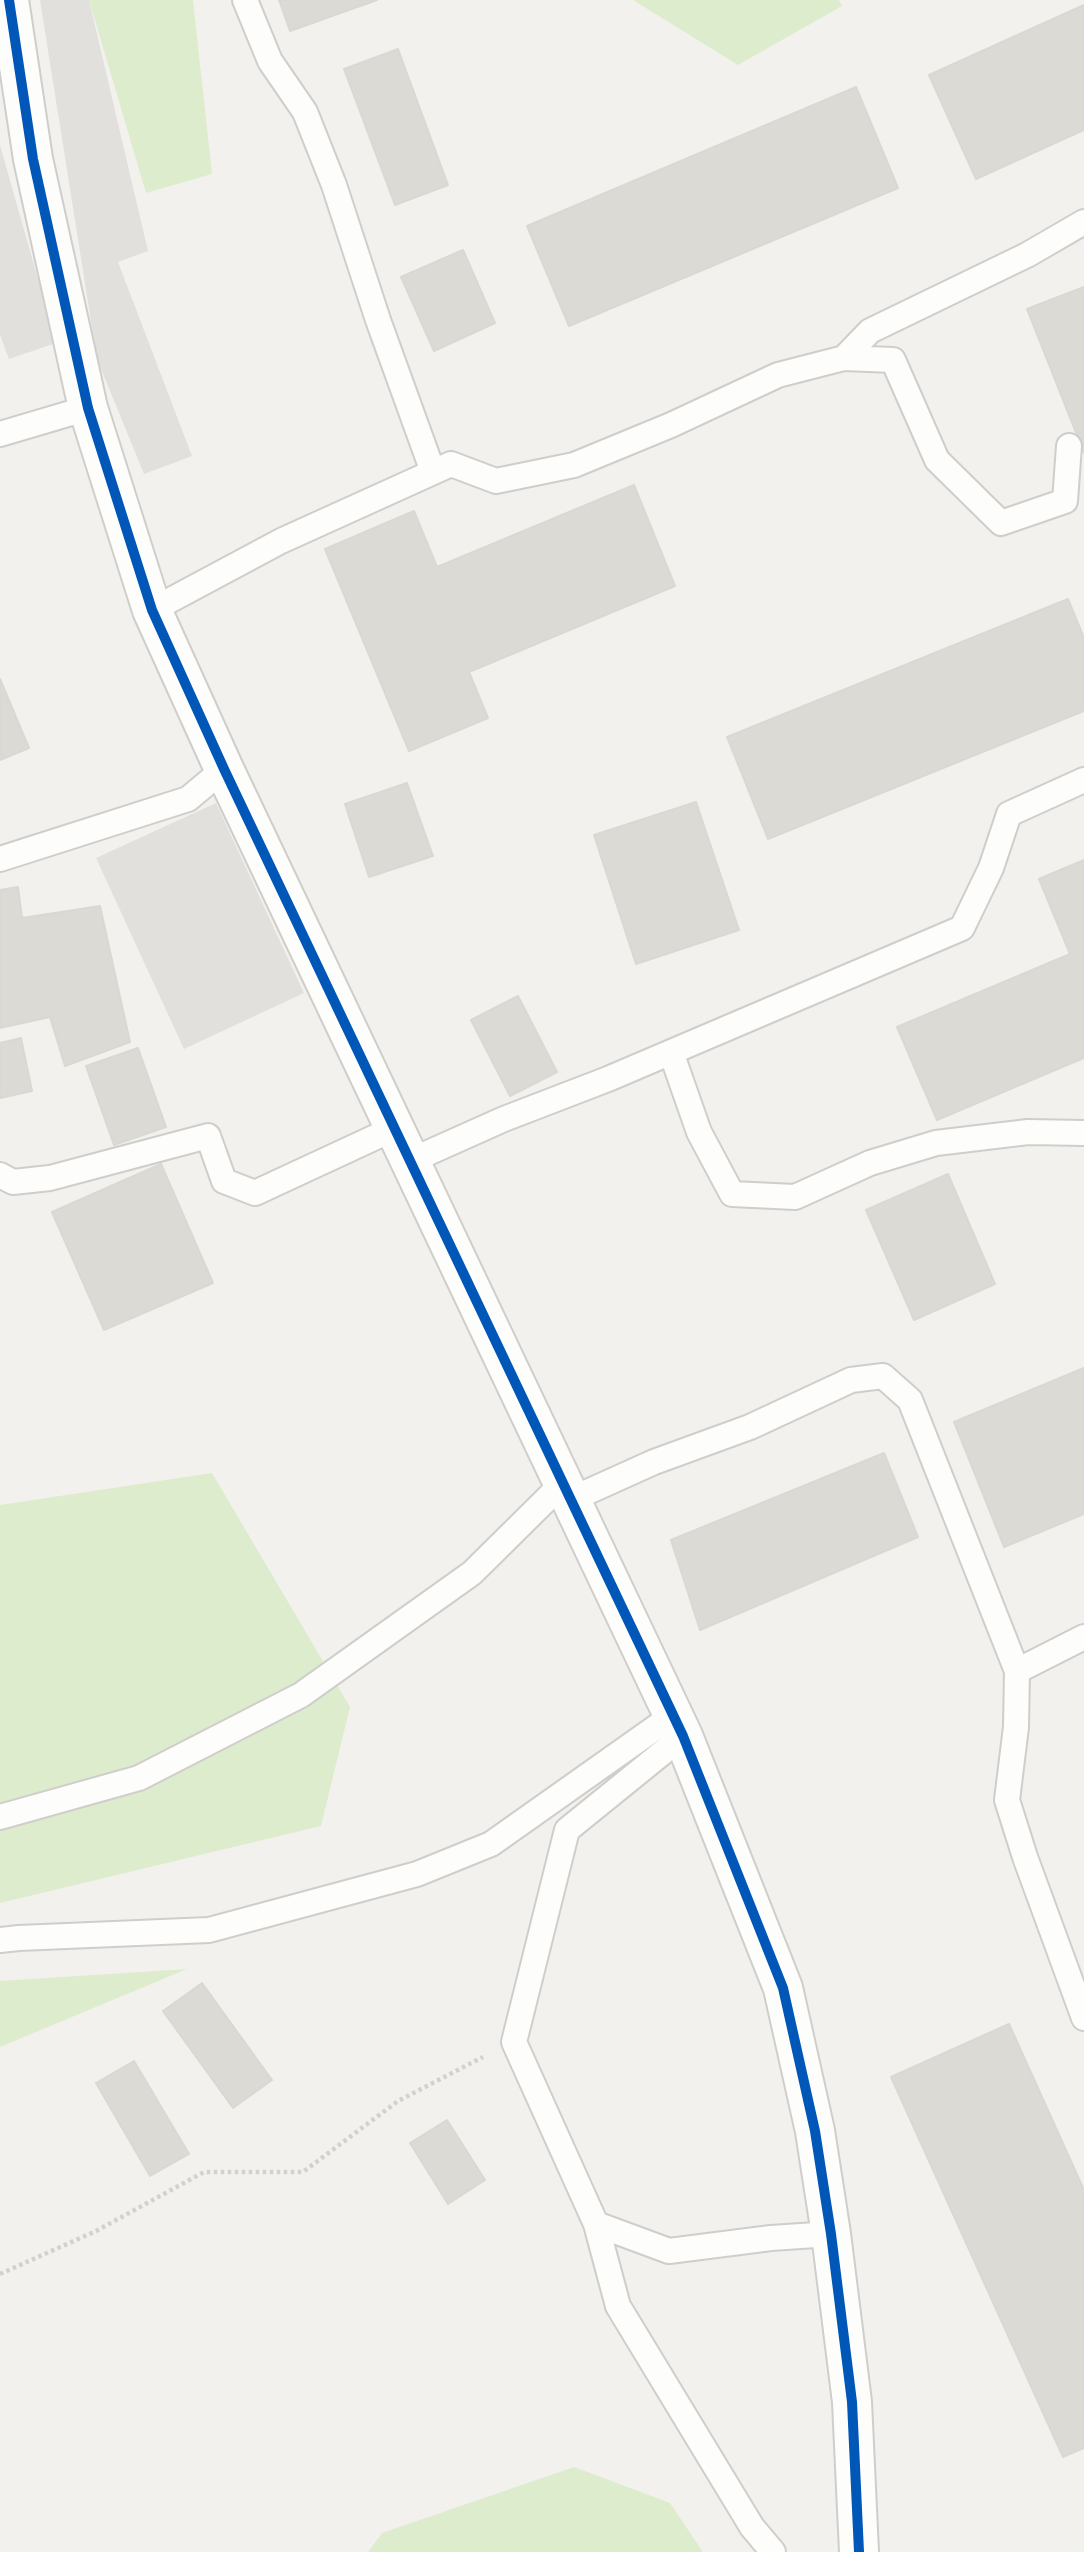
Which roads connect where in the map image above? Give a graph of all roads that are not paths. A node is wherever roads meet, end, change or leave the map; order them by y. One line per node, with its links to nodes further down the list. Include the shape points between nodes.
1 (9, 0): 5 (street, via 33,159)
2 (245, 0): 8 (lane, via 270,61 305,112)
3 (1084, 222): 4 (lane, via 1027,255 870,331)
4 (844, 358): 8 (lane, via 778,375 574,465 496,481 451,464); 9 (lane, via 893,360 937,460 1001,523)
5 (88, 408): 6 (lane); 10 (street)
6 (0, 434)
7 (1069, 446): 9 (lane)
8 (433, 472): 10 (lane, via 281,541)
9 (1074, 498)
10 (152, 611): 11 (street)
11 (224, 769): 13 (lane, via 188,799); 16 (street)
12 (1084, 780): 14 (lane, via 1009,814 991,869 962,928)
13 (0, 859)
14 (671, 1052): 15 (lane, via 699,1132 732,1194 795,1197 870,1163 936,1143 1028,1132); 16 (lane, via 504,1119)
15 (1084, 1133)
16 (402, 1144): 17 (lane, via 255,1193 224,1181 208,1136 50,1178 13,1182); 18 (street)
17 (0, 1175)
18 (568, 1491): 20 (lane, via 750,1427 851,1380 883,1376 910,1400); 21 (street); 22 (lane, via 472,1573 301,1695 139,1778)
19 (1084, 1637): 20 (lane)
20 (1017, 1671): 24 (lane, via 1007,1800)
21 (678, 1726): 23 (lane, via 491,1844 417,1874 209,1930); 25 (lane, via 567,1830 514,2042); 26 (street, via 783,1989 815,2131)
22 (0, 1818)
23 (0, 1940)
24 (1084, 2018)
25 (596, 2224): 26 (lane, via 669,2251); 27 (lane, via 618,2306 752,2527)
26 (831, 2234): 28 (street, via 852,2402)
27 (773, 2552)
28 (859, 2552)

